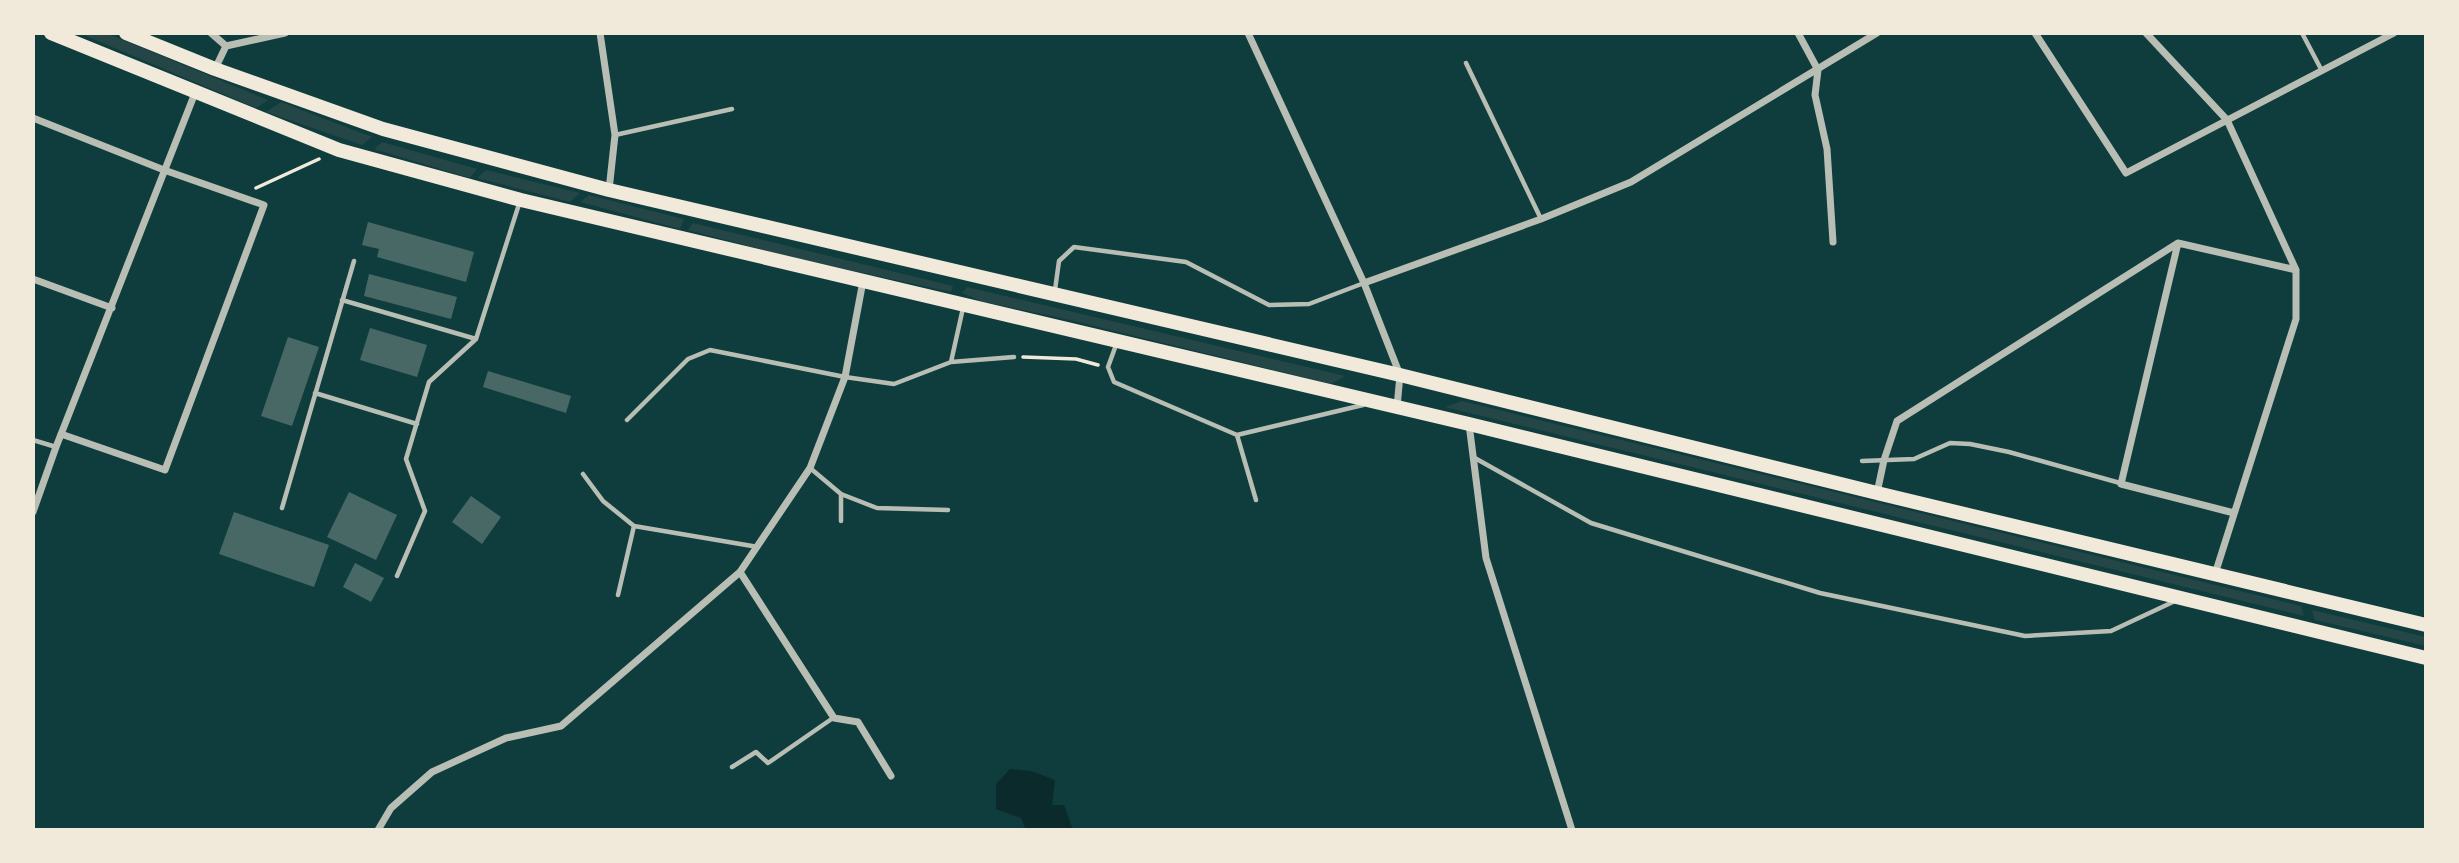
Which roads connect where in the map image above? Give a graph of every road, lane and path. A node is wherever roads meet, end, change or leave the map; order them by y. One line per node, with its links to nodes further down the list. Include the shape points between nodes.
1 (51, 33): 18 (highway)
2 (126, 33): 15 (highway)
3 (211, 33): 13 (street)
4 (285, 33): 13 (street)
5 (600, 33): 22 (street)
6 (1248, 33): 35 (street)
7 (1798, 33): 16 (street)
8 (1878, 33): 16 (street)
9 (2035, 33): 21 (street, via 2126,173)
10 (2146, 33): 21 (street)
11 (2302, 33): 17 (lane)
12 (2394, 33): 17 (street)
13 (226, 46): 15 (street)
14 (1466, 63): 28 (lane)
15 (215, 69): 25 (highway, via 383,129)
16 (1818, 70): 28 (street, via 1631,182); 29 (street, via 1815,95 1827,149)
17 (2322, 71): 21 (street)
18 (195, 93): 23 (highway); 24 (street)
19 (732, 109): 22 (lane)
20 (33, 118): 24 (street)
21 (2227, 120): 32 (street)
22 (615, 135): 25 (street)
23 (339, 150): 26 (path); 27 (highway)
24 (164, 170): 26 (street); 39 (street)
25 (609, 190): 36 (highway)
26 (239, 196): 53 (street, via 264,205 165,470)
27 (520, 200): 34 (highway); 40 (lane)
28 (1541, 219): 35 (street)
29 (1833, 242)
30 (2178, 243): 32 (street); 58 (street, via 1897,421); 62 (street)
31 (354, 261): 37 (lane)
32 (2296, 270): 69 (street, via 2296,319)
33 (33, 279): 39 (street)
34 (863, 281): 38 (highway); 46 (street)
35 (1364, 283): 36 (lane, via 1309,304 1269,305 1186,262 1074,247 1059,261); 45 (street)
36 (1054, 294): 45 (highway)
37 (342, 300): 40 (lane); 47 (lane)
38 (963, 304): 41 (highway); 43 (lane)
39 (112, 307): 53 (street)
40 (476, 340): 51 (lane, via 429,382)
41 (1117, 341): 44 (lane); 48 (highway)
42 (1014, 357): 43 (lane); 44 (path, via 1076,359)
43 (951, 362): 46 (lane, via 894,383)
44 (1108, 367): 54 (lane, via 1114,382)
45 (1400, 375): 49 (street); 63 (highway)
46 (845, 377): 50 (lane, via 710,350 688,359); 60 (street)
47 (315, 393): 51 (lane); 66 (lane)
48 (1374, 402): 49 (highway); 54 (lane)
49 (1397, 407): 52 (highway)
50 (627, 420)
51 (416, 424): 75 (lane, via 406,459 425,511)
52 (1469, 425): 57 (street); 77 (highway)
53 (61, 434): 56 (street)
54 (1237, 435): 65 (lane)
55 (33, 440): 56 (lane)
56 (55, 447): 68 (street)
57 (1473, 457): 77 (lane, via 1591,523 1820,593 2025,636 2111,631); 84 (street, via 1486,558)
58 (1884, 460): 59 (lane); 62 (lane, via 1914,459 1950,443 1969,443); 63 (street)
59 (1862, 461)
60 (810, 468): 64 (lane); 72 (street)
61 (583, 474): 71 (lane, via 603,501)
62 (2121, 484): 69 (street)
63 (1877, 493): 74 (highway)
64 (841, 494): 67 (lane, via 877,508); 70 (lane)
65 (1256, 499)
66 (282, 508)
67 (948, 510)
68 (33, 512)
69 (2234, 513): 74 (street)
70 (841, 521)
71 (634, 526): 72 (lane); 76 (lane)
72 (758, 547): 73 (street)
73 (740, 572): 80 (street); 83 (street, via 561,726 506,738 432,772 391,808)
74 (2215, 575): 78 (highway)
75 (397, 576)
76 (618, 595)
77 (2179, 599): 79 (highway)
78 (2426, 625)
79 (2426, 658)
80 (834, 718): 81 (lane, via 768,763 757,752); 82 (street, via 858,722)
81 (732, 767)
82 (891, 776)
83 (377, 830)
84 (1572, 830)

